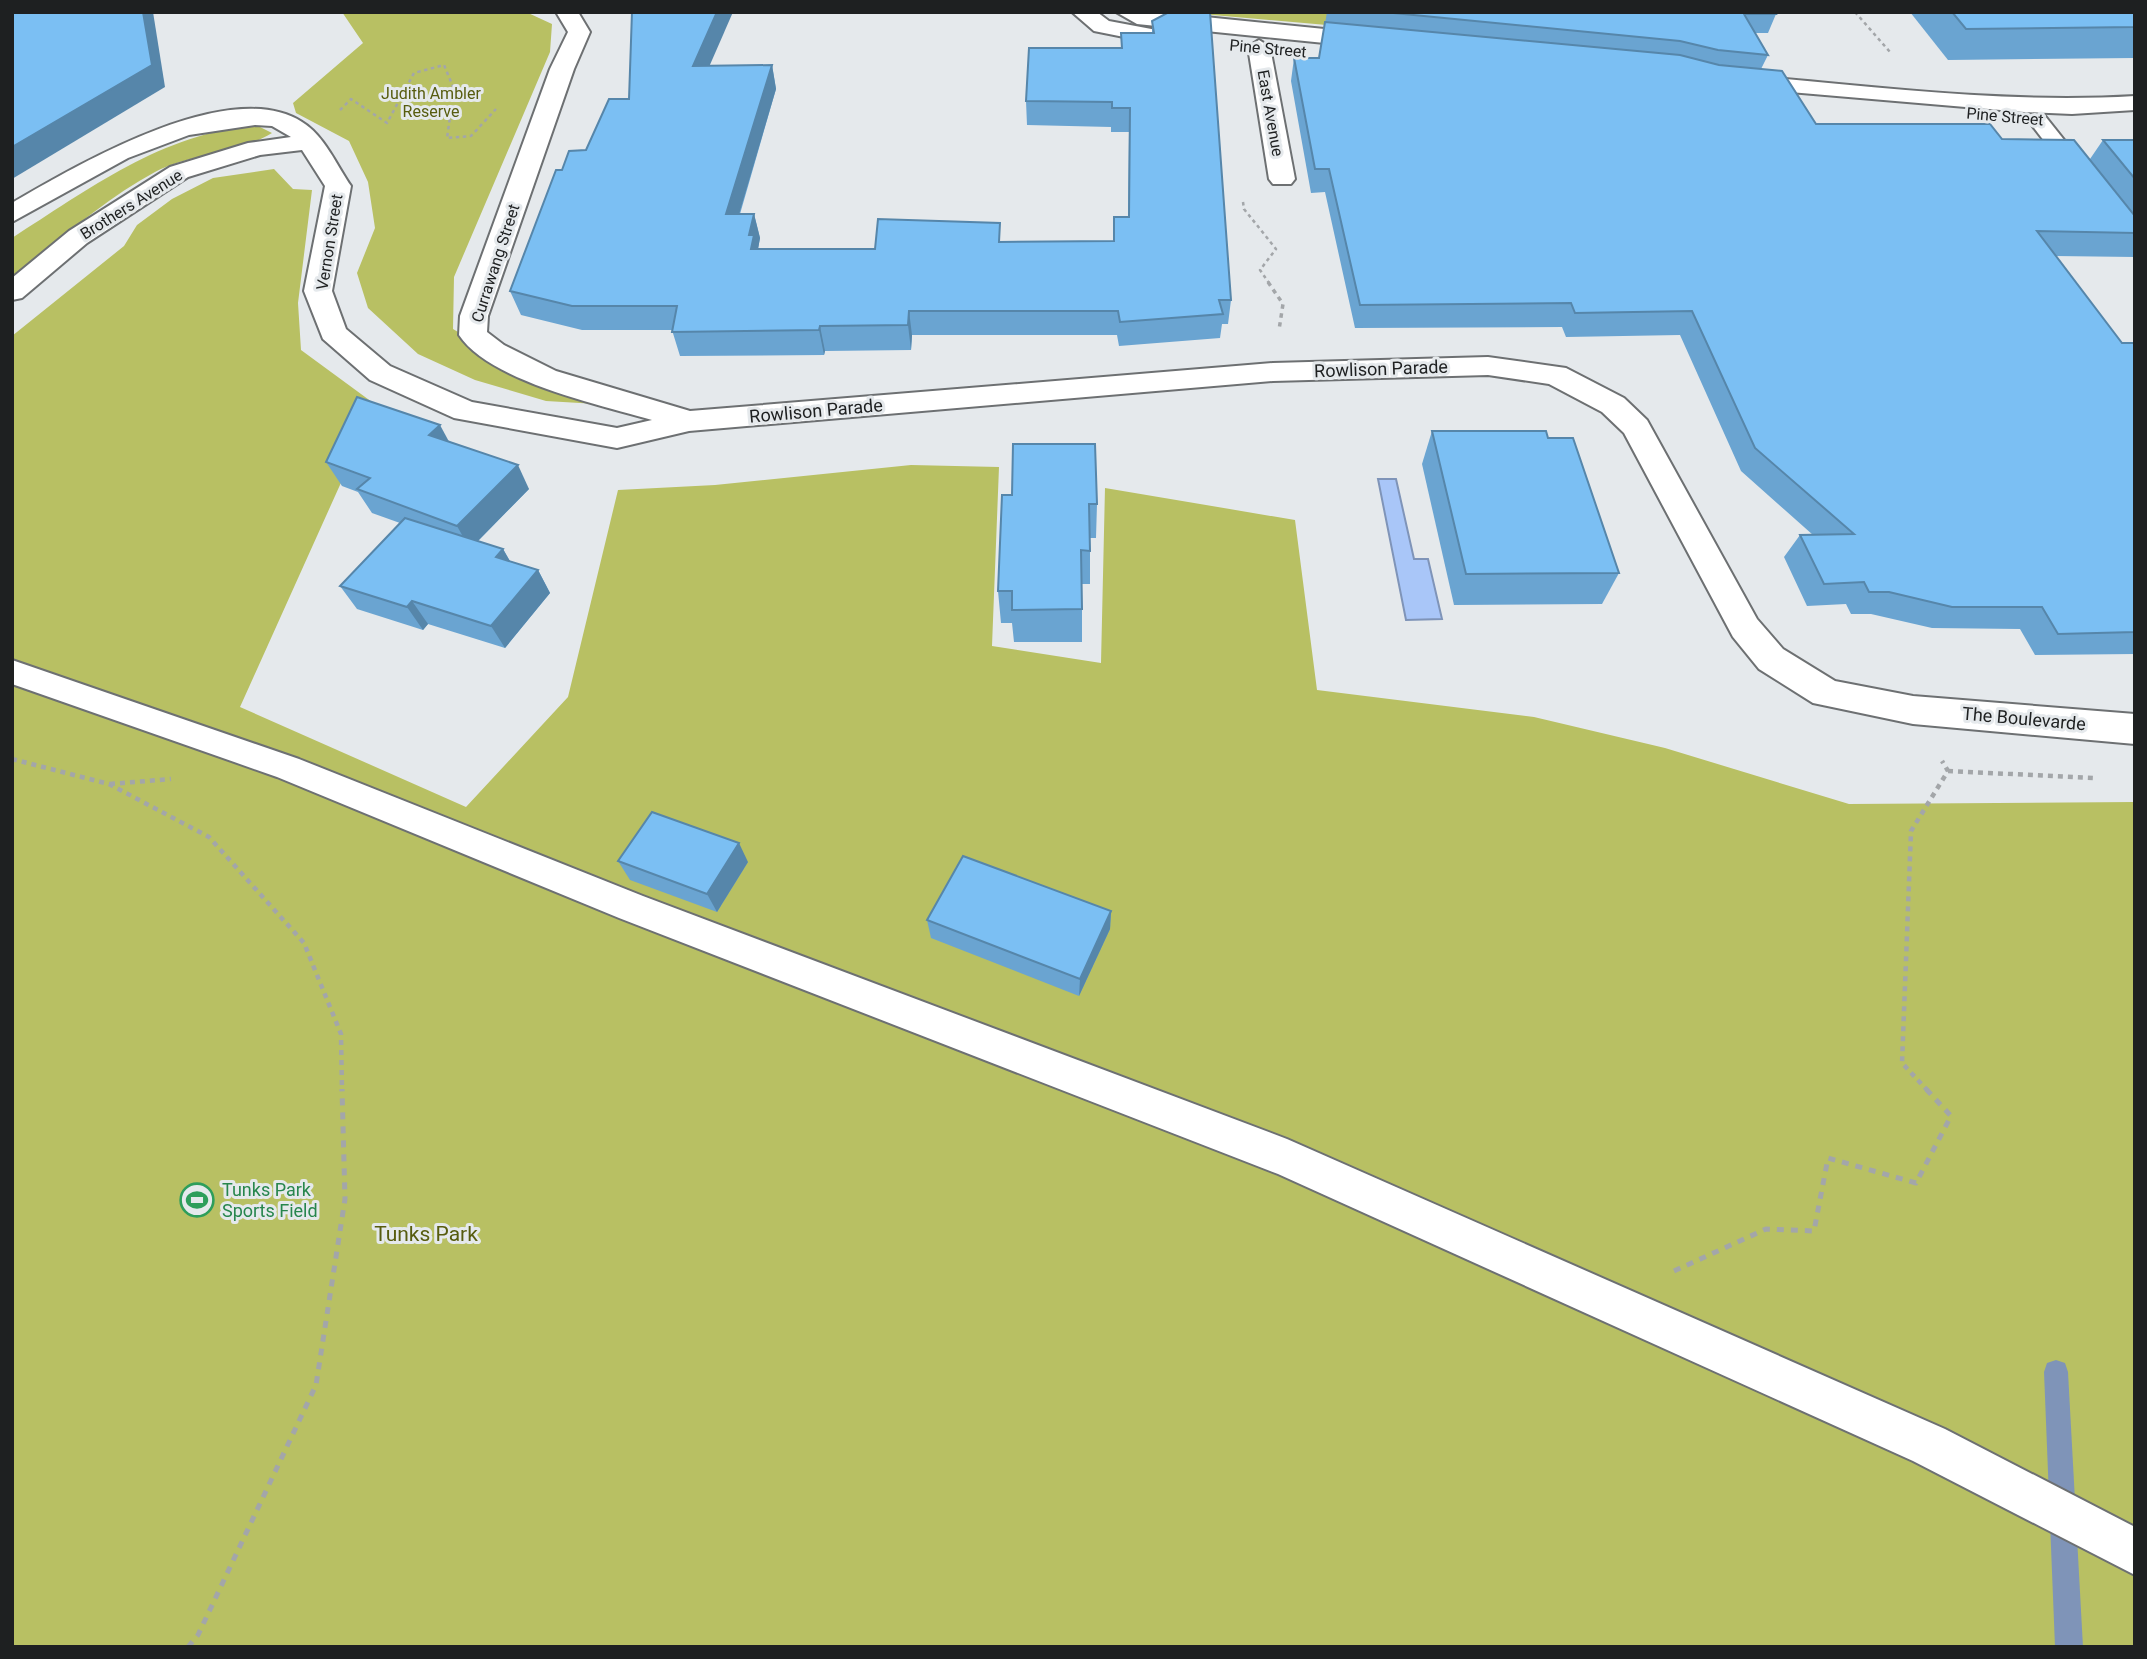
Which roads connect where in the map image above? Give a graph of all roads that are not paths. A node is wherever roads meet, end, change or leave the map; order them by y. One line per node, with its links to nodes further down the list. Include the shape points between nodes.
1 (567, 12): 15 (street, Currawang Street, via 579,32 474,316 473,335 491,353 584,391)
2 (1083, 12): 4 (street, Pine Street, via 1102,26 1126,32)
3 (1126, 12): 4 (street, Pine Street, via 1390,51)
4 (1259, 47): 11 (street, East Avenue)
5 (1723, 80): 6 (street, Pine Street)
6 (1878, 95): 7 (street, Pine Street, via 1904,93 2048,106); 9 (street, Pine Street, via 1904,106)
7 (2135, 103)
8 (2135, 117): 9 (street, Pine Street)
9 (2038, 120): 13 (lane)
10 (307, 142): 12 (street, Vernon Street, via 294,127 269,117 182,130 121,152); 14 (street, Brothers Avenue, via 257,149 179,172 78,237); 15 (street, Vernon Street, via 338,186 318,291 333,332 380,373 464,411 617,438)
11 (1282, 179)
12 (12, 214)
13 (2135, 244)
14 (12, 292)
15 (689, 421): 17 (street, Rowlison Parade, via 1273,372 1488,366 1556,375 1612,405 1636,427 1745,628 1770,659 1826,693)
16 (12, 672): 19 (lane, via 288,768 631,907 1287,1158 1929,1445)
17 (1913, 710): 18 (street, The Boulevarde)
18 (2135, 729)
19 (2135, 1552)

